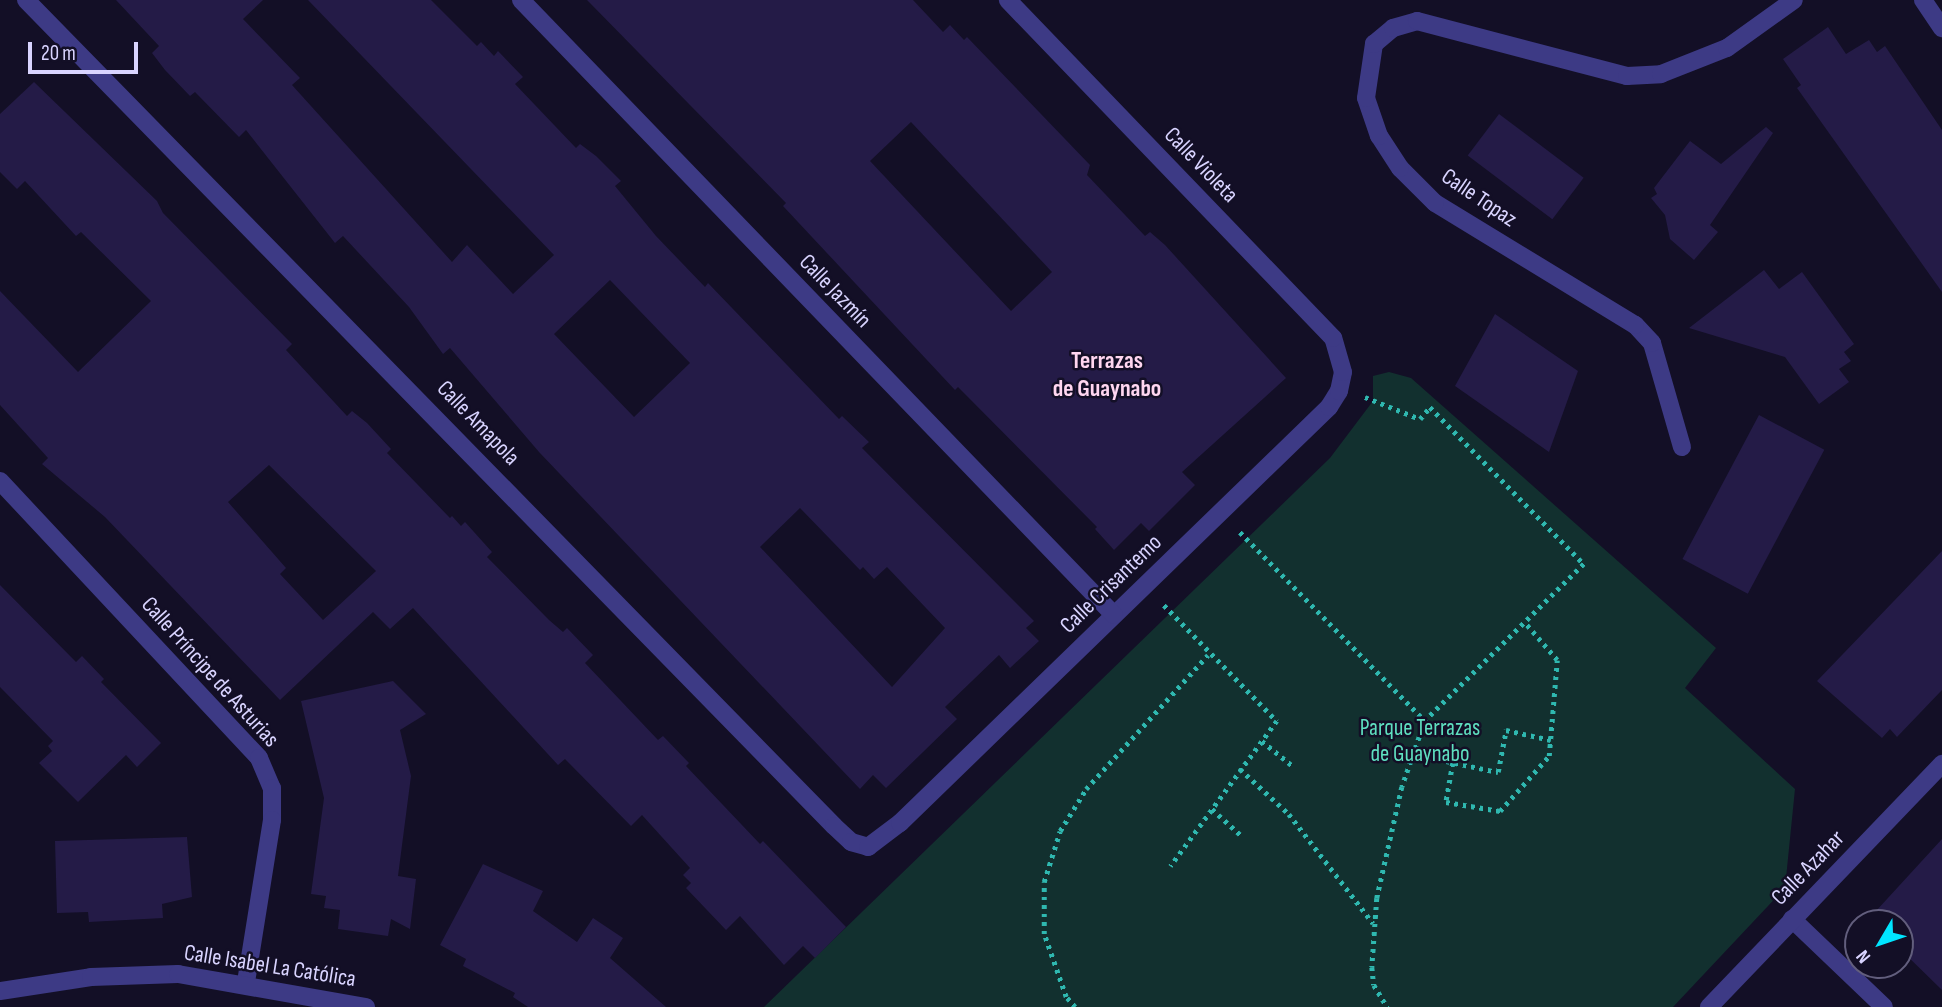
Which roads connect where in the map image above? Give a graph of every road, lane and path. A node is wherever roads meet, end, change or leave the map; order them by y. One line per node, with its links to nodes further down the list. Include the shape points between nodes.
1 (26, 0): 24 (street, Calle Amapola, via 851,842 868,847)
2 (521, 0): 12 (street, Calle Jazmín)
3 (1009, 0): 7 (street, Calle Violeta, via 1333,338)
4 (1794, 0): 8 (street, Calle Topaz, via 1727,48 1661,74 1627,76 1417,21 1393,28 1374,44 1366,98 1380,136 1400,168 1435,203 1635,325 1652,343)
5 (1923, 0): 6 (street)
6 (1942, 28)
7 (1342, 379): 10 (street, Calle Crisantemo, via 1329,407); 13 (path, via 1420,419 1430,407 1584,564)
8 (1682, 447)
9 (0, 481): 29 (street, Calle Príncipe de Asturias, via 259,758 272,788 272,820)
10 (1220, 512): 11 (street, Calle Crisantemo); 15 (path)
11 (1145, 584): 12 (street, Calle Crisantemo); 14 (path)
12 (1114, 615): 24 (street, Calle Crisantemo)
13 (1525, 623): 15 (path); 16 (path, via 1558,660)
14 (1208, 655): 17 (path, via 1277,721); 32 (path, via 1101,770 1060,831 1044,883 1044,934 1066,997)
15 (1425, 721): 18 (path)
16 (1552, 740): 19 (path, via 1506,730 1498,772); 19 (path, via 1549,755 1500,811 1446,802)
17 (1262, 741): 21 (path); 22 (path)
18 (1413, 754): 19 (path); 28 (path, via 1393,822)
19 (1453, 763)
20 (1942, 764): 27 (street, Calle Azahar)
21 (1294, 767)
22 (1240, 769): 23 (path); 28 (path, via 1289,814)
23 (1212, 809): 25 (path); 26 (path)
24 (900, 823)
25 (1243, 836)
26 (1171, 866)
27 (1793, 919): 34 (street, Calle Azahar); 35 (street)
28 (1374, 923): 33 (path, via 1370,947 1374,985)
29 (246, 982): 30 (street, Calle Isabel La Católica, via 178,974 91,977); 31 (street, Calle Isabel La Católica)
30 (0, 991)
31 (366, 1007)
32 (1075, 1007)
33 (1387, 1007)
34 (1709, 1007)
35 (1884, 1007)

